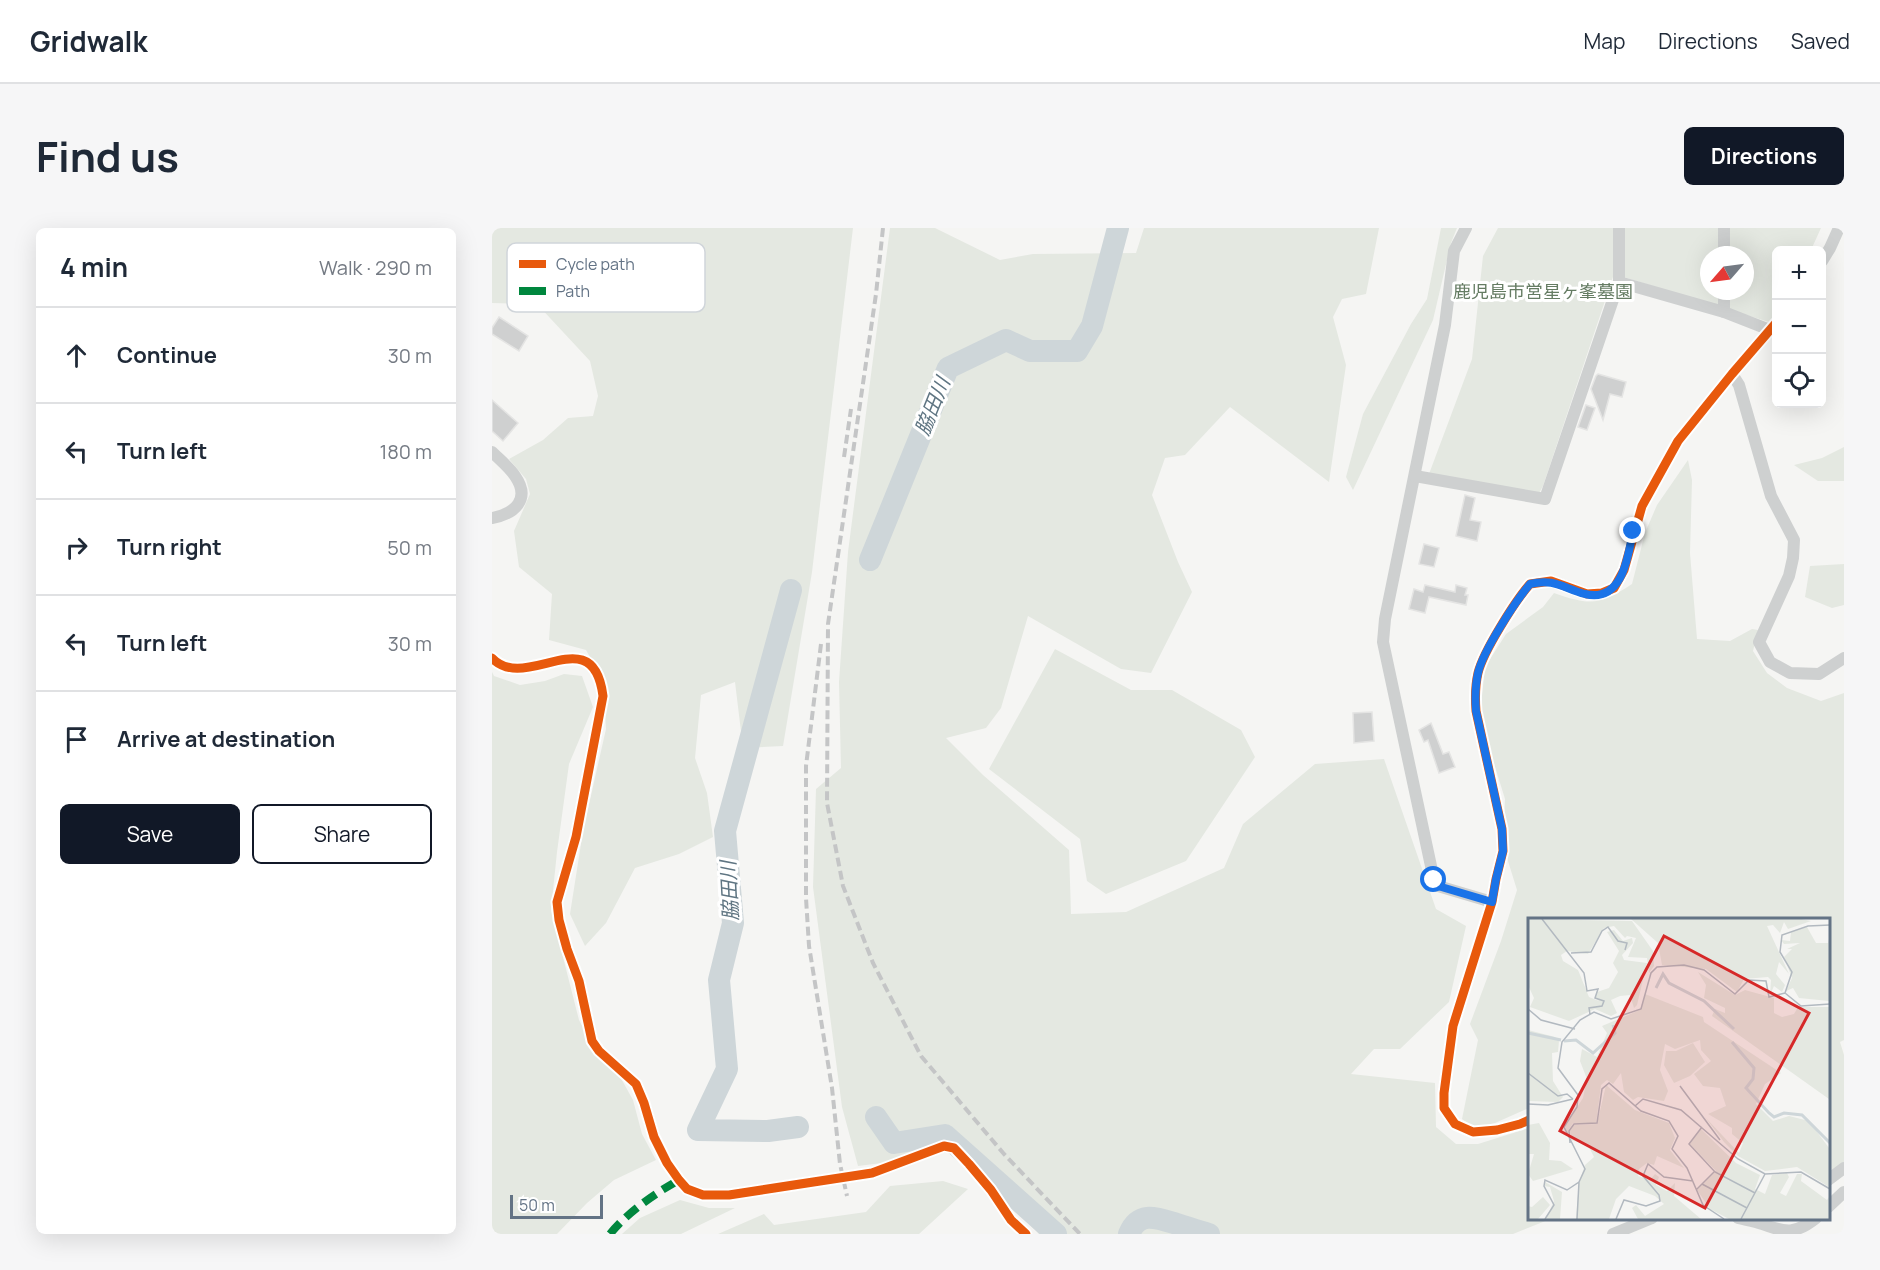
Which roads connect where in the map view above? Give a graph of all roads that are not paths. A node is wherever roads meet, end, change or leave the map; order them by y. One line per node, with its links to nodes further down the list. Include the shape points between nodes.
1 (1467, 228): 14 (street, via 1454,251 1445,325)
2 (1619, 228): 7 (street)
3 (1724, 228): 5 (street)
4 (1839, 228): 6 (street)
5 (1724, 246)
6 (1826, 254)
7 (1619, 282): 9 (street); 14 (street, via 1545,500)
8 (1724, 300): 9 (street)
9 (1724, 312): 10 (street)
10 (1772, 327)
11 (1772, 328): 12 (street)
12 (1732, 374): 17 (street, via 1739,385 1771,496 1794,540 1789,576 1759,642 1770,662 1790,673 1819,674); 18 (street, via 1678,441 1647,495 1624,570 1614,588 1587,594 1551,581 1530,584 1503,623 1478,671 1476,711 1503,851)
13 (492, 452): 15 (street, via 515,476 522,497 510,513)
14 (1415, 476): 18 (street, via 1384,619 1383,642 1434,880 1438,886)
15 (492, 518)
16 (492, 658): 28 (street, via 507,666 523,668 571,658 585,661 600,680 603,696 576,837 557,902 559,920 579,981 592,1041 636,1084 654,1137 687,1189 703,1195 729,1194 872,1173 944,1146 954,1148 969,1164)
17 (1844, 658)
18 (1492, 902): 19 (street, via 1453,1026 1444,1108 1455,1124 1473,1132)
19 (1528, 1120)
20 (1844, 1168): 21 (street)
21 (1829, 1179)
22 (1844, 1192): 23 (street)
23 (1829, 1205)
24 (1650, 1219): 27 (street)
25 (1742, 1219): 26 (street, via 1779,1231 1796,1231)
26 (1814, 1219)
27 (1618, 1233)
28 (1026, 1234)

